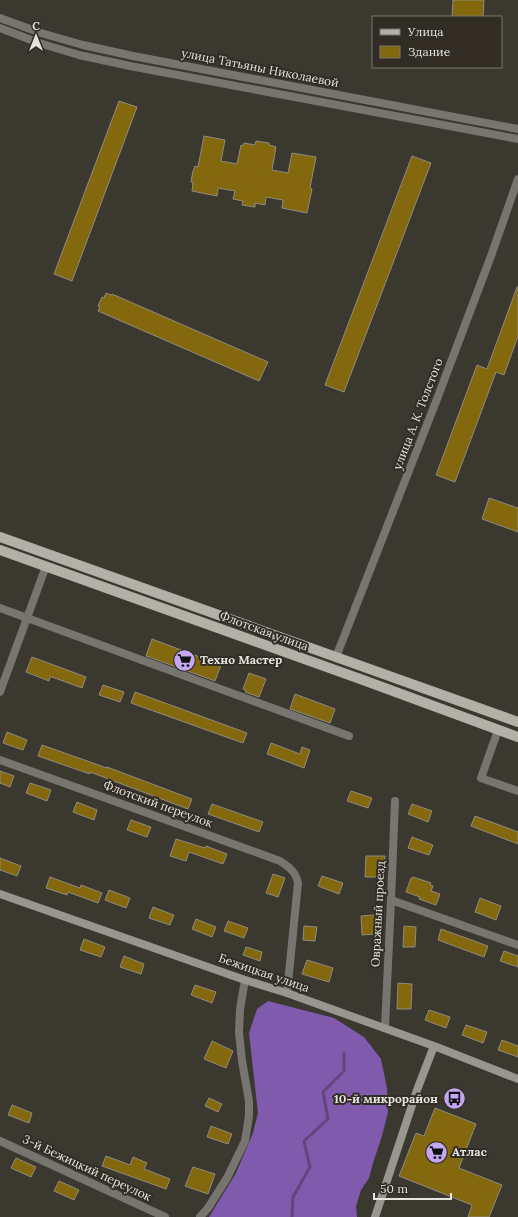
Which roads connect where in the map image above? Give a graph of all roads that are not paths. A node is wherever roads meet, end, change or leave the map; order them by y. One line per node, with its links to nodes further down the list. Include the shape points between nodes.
1 (0, 18): 3 (street, улица Татьяны Николаевой, via 83,45 133,56)
2 (0, 28): 4 (street, улица Татьяны Николаевой, via 39,43 123,65)
3 (518, 129)
4 (518, 139)
5 (518, 179): 11 (street, улица А. К. Толстого, via 437,399)
6 (0, 537): 11 (main road, Флотская улица)
7 (0, 550): 8 (main road, Флотская улица)
8 (46, 566): 10 (street); 14 (main road, Флотская улица)
9 (0, 608): 10 (street)
10 (28, 617): 12 (street); 15 (street)
11 (336, 657): 13 (main road, Флотская улица)
12 (0, 692)
13 (518, 722)
14 (498, 730): 16 (main road, Флотская улица); 18 (street, via 480,778)
15 (349, 736)
16 (518, 737)
17 (0, 760): 24 (street, Флотский переулок, via 289,866 295,873 298,883)
18 (518, 791)
19 (395, 801): 21 (street, Овражный проезд)
20 (0, 894): 23 (street, Бежицкая улица)
21 (391, 900): 22 (street); 25 (street, Овражный проезд)
22 (518, 945)
23 (245, 980): 24 (street, Бежицкая улица); 30 (street, via 239,1032 249,1101 245,1141 227,1178)
24 (287, 993): 25 (street, Бежицкая улица)
25 (384, 1028): 26 (street, Бежицкая улица)
26 (434, 1046): 27 (street, Бежицкая улица); 31 (street)
27 (518, 1079)
28 (0, 1141): 29 (street, 3-й Бежицкий переулок)
29 (165, 1217)
30 (200, 1217)
31 (375, 1217)

